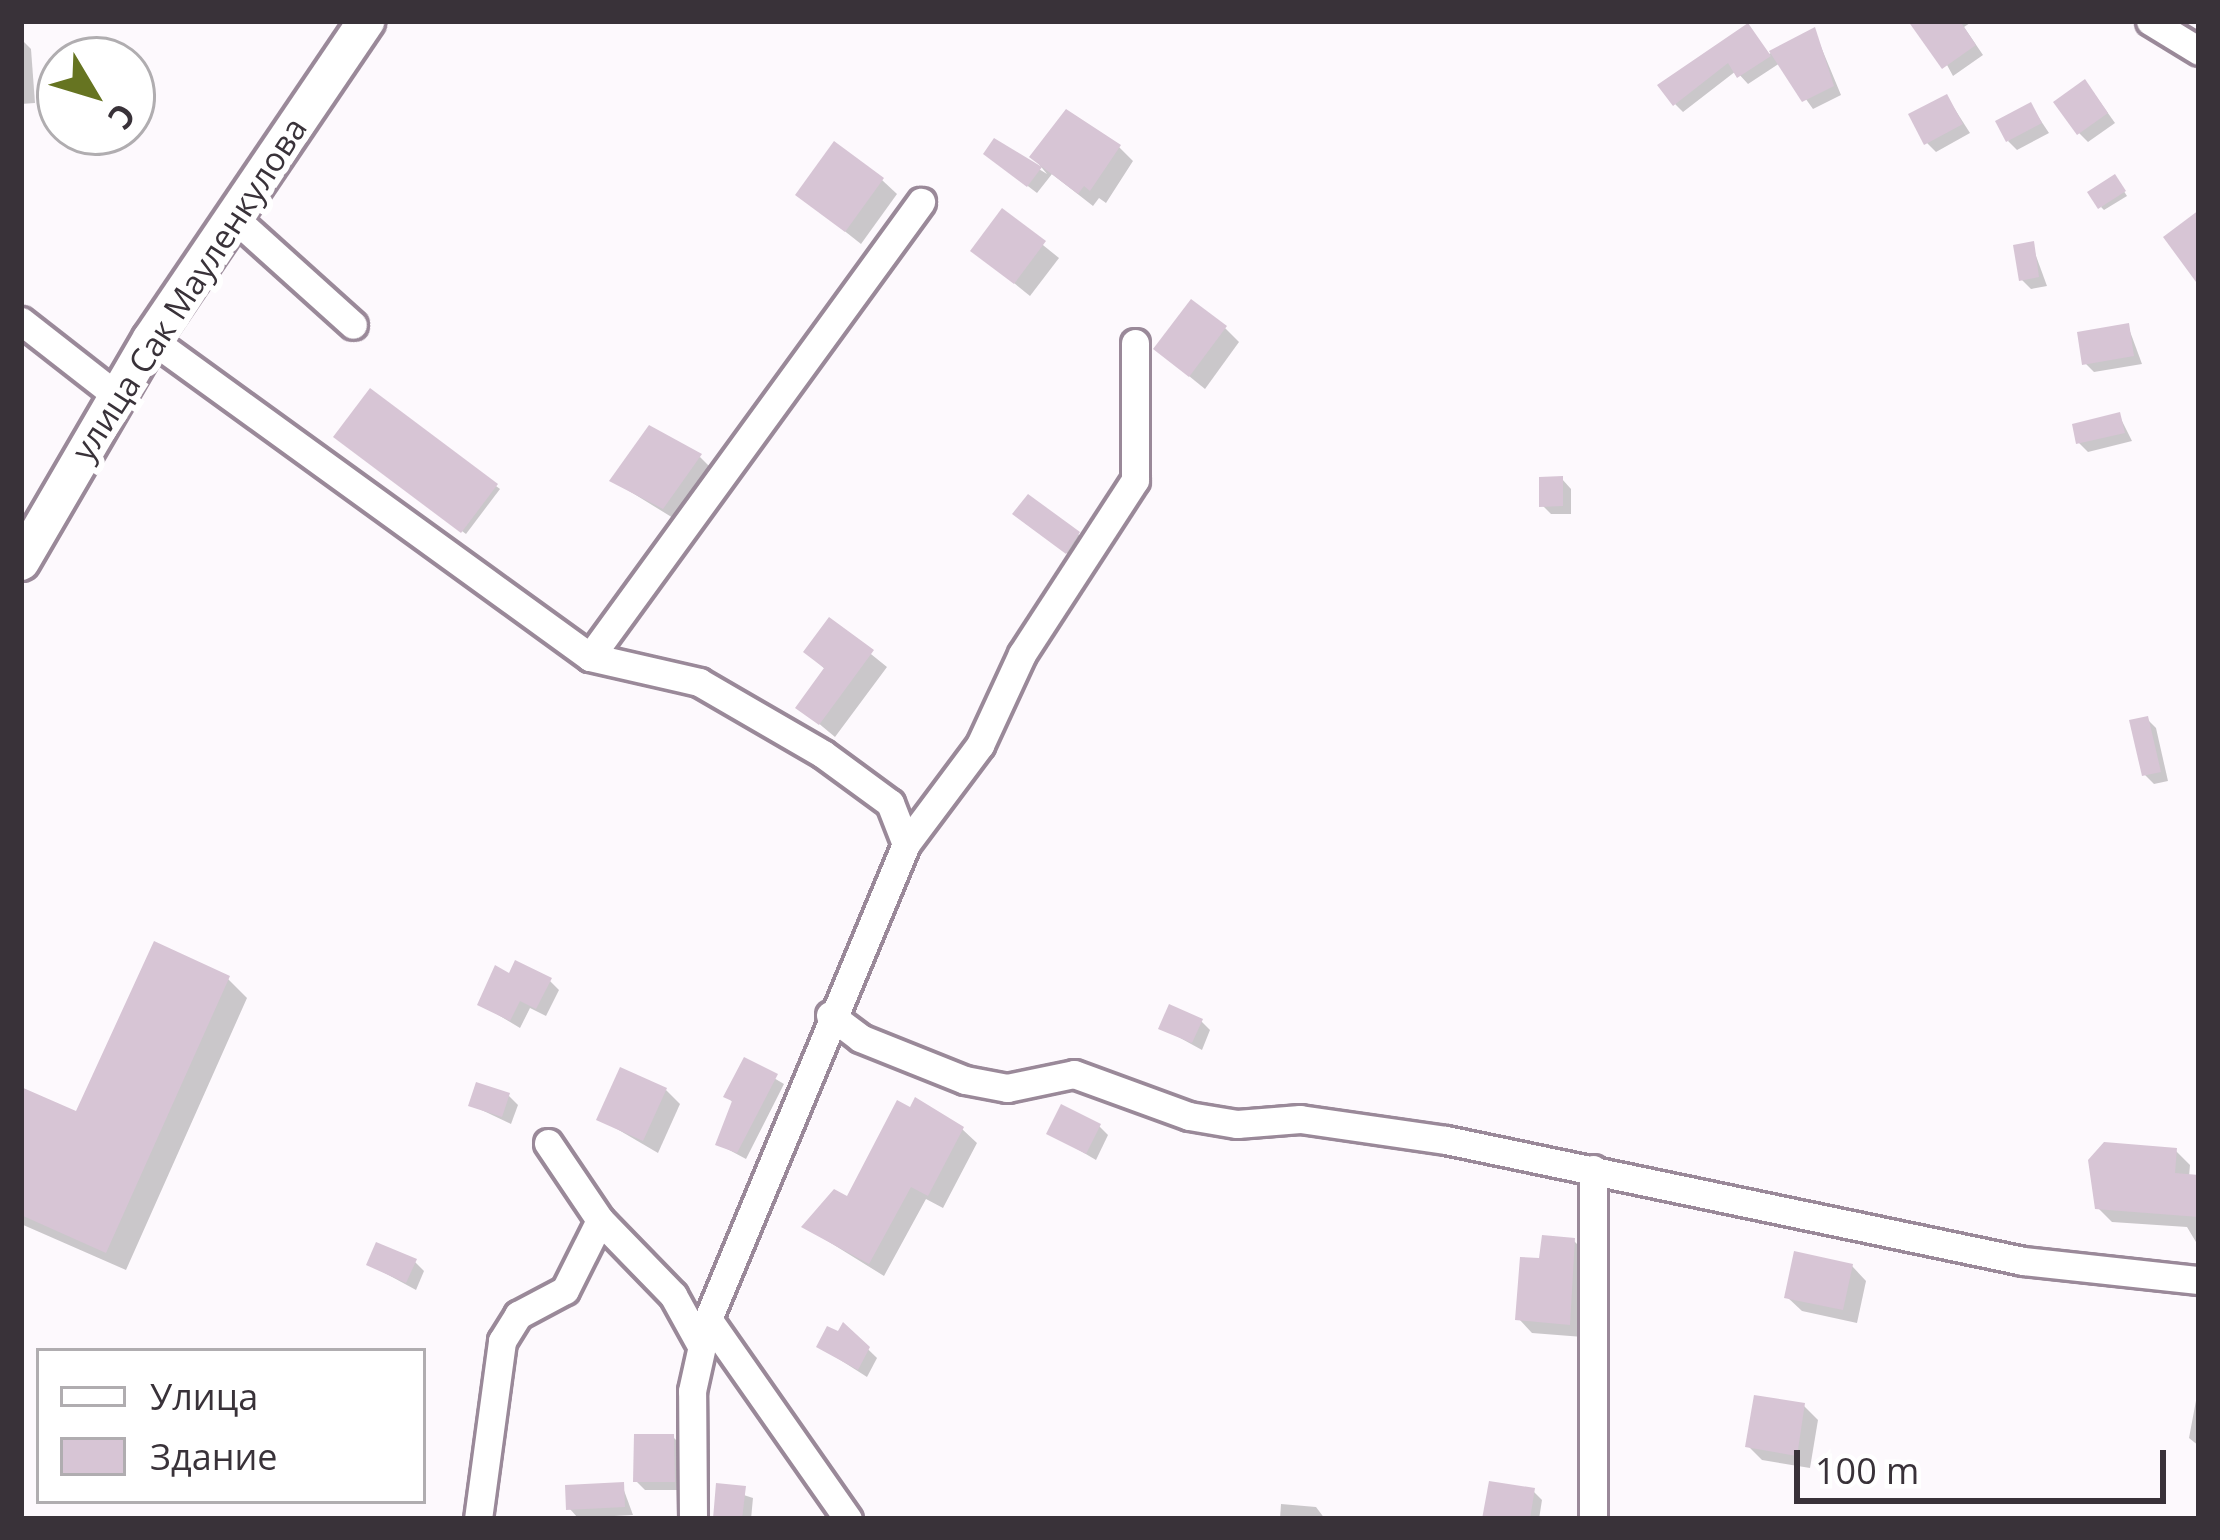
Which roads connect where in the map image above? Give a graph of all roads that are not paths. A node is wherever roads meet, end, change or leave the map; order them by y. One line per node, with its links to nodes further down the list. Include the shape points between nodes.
1 (366, 21): 5 (main road, улица Сак Мауленкулова)
2 (2150, 21): 3 (street)
3 (2199, 51)
4 (921, 202): 12 (street)
5 (231, 215): 7 (street); 8 (main road, улица Сак Мауленкулова)
6 (21, 321): 10 (street)
7 (353, 325)
8 (152, 339): 10 (main road, улица Сак Мауленкулова); 12 (street)
9 (1135, 343): 13 (street, via 1136,480 1022,654 980,746)
10 (117, 396): 11 (main road, улица Сак Мауленкулова)
11 (21, 562)
12 (590, 657): 13 (street, via 699,682 755,713 890,803)
13 (906, 844): 14 (street)
14 (830, 1015): 16 (street, via 860,1038 965,1080 1007,1088 1074,1074 1189,1116 1237,1124 1300,1118); 19 (street)
15 (548, 1143): 17 (street)
16 (1593, 1169): 18 (street, via 2024,1261); 23 (street)
17 (600, 1220): 19 (street); 20 (street, via 565,1289 518,1315 502,1341)
18 (2199, 1280)
19 (704, 1331): 21 (street, via 692,1391); 22 (street)
20 (478, 1519)
21 (694, 1519)
22 (848, 1519)
23 (1593, 1519)

